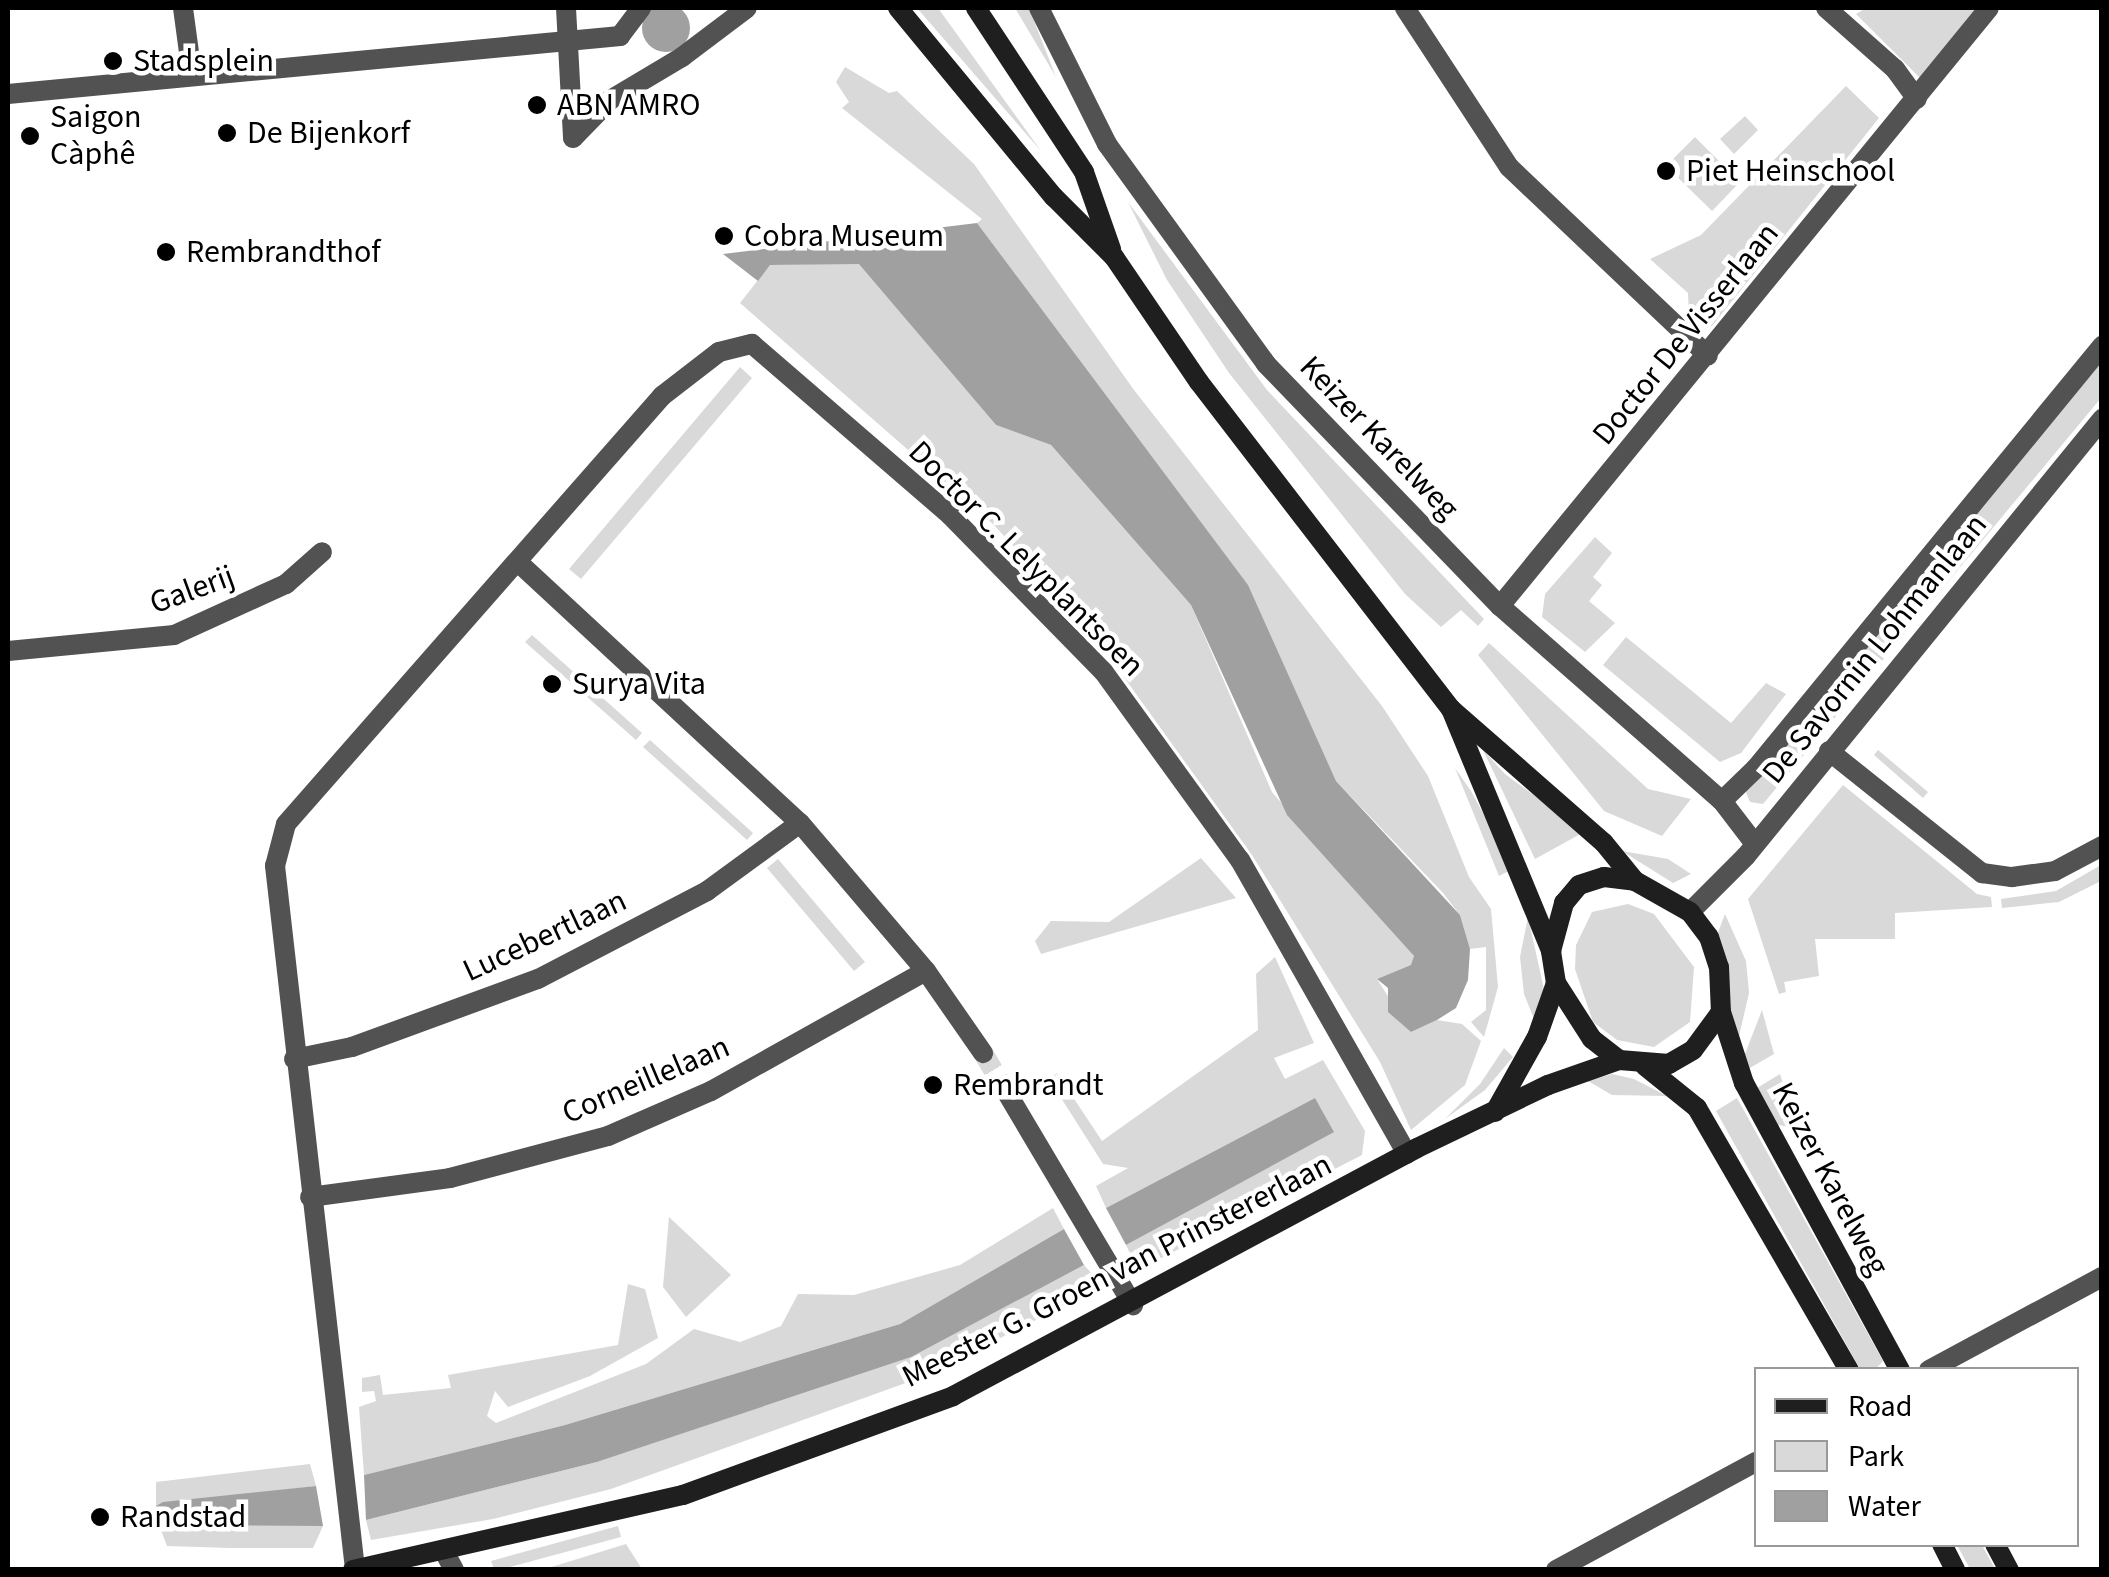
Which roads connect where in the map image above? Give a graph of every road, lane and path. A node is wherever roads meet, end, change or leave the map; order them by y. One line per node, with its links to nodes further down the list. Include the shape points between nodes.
1 (184, 8): 12 (street)
2 (566, 8): 11 (street)
3 (642, 8): 11 (street, via 620,36)
4 (746, 8): 11 (street, via 610,100 573,138)
5 (898, 8): 15 (main road, via 1054,197)
6 (976, 8): 15 (main road, via 1084,172)
7 (1039, 8): 21 (street, Keizer Karelweg, via 1107,144 1266,364)
8 (1405, 8): 17 (street, via 1509,167)
9 (1989, 8): 14 (street, Doctor De Visserlaan)
10 (1831, 9): 14 (street)
11 (570, 36): 12 (street)
12 (192, 75): 13 (street)
13 (8, 94)
14 (1916, 98): 17 (street, Doctor De Visserlaan)
15 (1114, 257): 23 (main road, via 1199,382)
16 (2102, 346): 25 (street, De Savornin Lohmanlaan)
17 (1708, 356): 21 (street, Doctor De Visserlaan)
18 (2102, 419): 24 (street, De Savornin Lohmanlaan)
19 (322, 552): 22 (street, Galerij, via 286,584 174,635)
20 (519, 563): 26 (street); 36 (street, via 286,824 275,866); 41 (street, Doctor C. Lelyplantsoen, via 662,396 719,352 752,344 950,515 1103,672 1240,860)
21 (1500, 606): 25 (street, Keizer Karelweg)
22 (8, 652)
23 (1452, 708): 29 (main road, via 1604,843); 31 (main road)
24 (1828, 752): 27 (street, De Savornin Lohmanlaan); 28 (street, via 1982,873 2012,877 2055,870)
25 (1722, 801): 27 (street, Keizer Karelweg)
26 (800, 823): 32 (street); 36 (street, Lucebertlaan, via 707,891 538,979 352,1047)
27 (1756, 844): 30 (street, De Savornin Lohmanlaan)
28 (2102, 846)
29 (1635, 881): 30 (main road); 31 (main road, via 1604,877 1579,885 1564,903)
30 (1690, 912): 34 (main road, via 1709,937 1719,967)
31 (1551, 951): 33 (main road)
32 (926, 970): 35 (street); 42 (street, Corneillelaan, via 711,1091 608,1136 450,1178)
33 (1556, 984): 37 (main road, via 1592,1039); 40 (main road)
34 (1721, 1012): 38 (main road, via 1693,1050 1669,1064); 46 (main road, Keizer Karelweg, via 1734,1060 1778,1154)
35 (984, 1053)
36 (294, 1059): 42 (street)
37 (1619, 1060): 38 (main road); 40 (main road, Meester G. Groen van Prinstererlaan)
38 (1645, 1066): 45 (main road, via 1697,1108)
39 (1007, 1092): 44 (street)
40 (1495, 1112): 41 (main road, Meester G. Groen van Prinstererlaan)
41 (1408, 1154): 44 (main road, Meester G. Groen van Prinstererlaan)
42 (310, 1197): 52 (street)
43 (2102, 1277): 47 (street)
44 (1133, 1304): 51 (main road, Meester G. Groen van Prinstererlaan, via 953,1396 701,1489)
45 (1847, 1367)
46 (1898, 1367)
47 (1935, 1367)
48 (1754, 1463): 53 (street)
49 (1944, 1547): 54 (main road)
50 (1997, 1547): 55 (main road)
51 (450, 1561): 52 (main road, Meester G. Groen van Prinstererlaan)
52 (354, 1569)
53 (1556, 1570)
54 (1956, 1570)
55 (2009, 1570)

